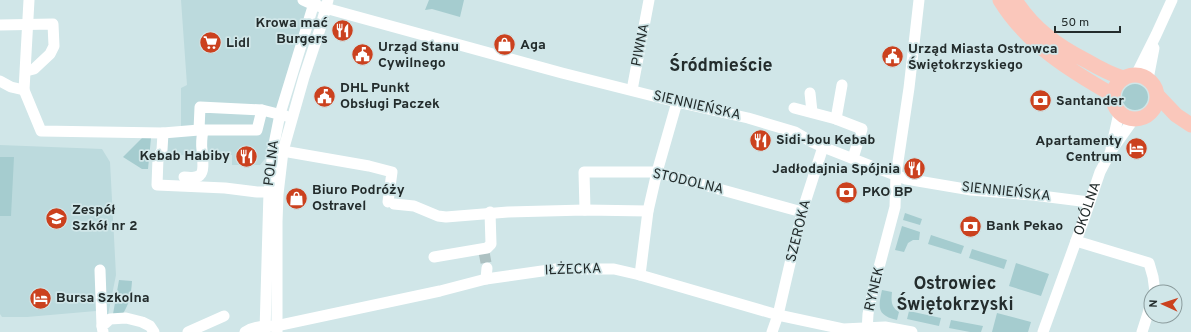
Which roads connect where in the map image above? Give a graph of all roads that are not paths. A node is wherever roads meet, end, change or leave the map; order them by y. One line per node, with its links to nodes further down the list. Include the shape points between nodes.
1 (30, 0): 11 (street)
2 (303, 0): 8 (street, SIENNIEŃSKA)
3 (649, 0): 17 (street, PIWNA)
4 (919, 0): 40 (street, RYNEK)
5 (1000, 0): 19 (main road, via 1020,27 1053,58)
6 (1015, 0): 13 (main road, via 1029,19 1053,42 1104,71)
7 (1172, 0): 13 (street)
8 (315, 3): 9 (street, SIENNIEŃSKA); 25 (street, POLNA)
9 (327, 4): 17 (street, SIENNIEŃSKA, via 555,71); 29 (street, POLNA)
10 (0, 25): 11 (street)
11 (28, 25): 12 (street); 12 (street, via 53,24 58,35 50,54 34,69)
12 (26, 71): 16 (street)
13 (1136, 78): 19 (main road, via 1116,86); 20 (main road, via 1152,83)
14 (0, 81): 16 (street, via 11,88)
15 (842, 85): 30 (street)
16 (24, 90): 34 (street, via 41,131)
17 (632, 90): 21 (street, SIENNIEŃSKA)
18 (810, 93): 24 (street)
19 (1113, 95): 26 (main road, via 1113,102)
20 (1157, 95): 27 (main road, via 1157,103); 28 (main road)
21 (677, 102): 35 (street, SIENNIEŃSKA, via 795,132); 39 (street)
22 (794, 108): 24 (street)
23 (262, 110): 25 (street); 33 (street, via 257,130); 33 (street, via 200,107)
24 (812, 112): 30 (street)
25 (280, 114): 29 (street); 36 (street, POLNA)
26 (1119, 114): 31 (main road); 37 (street, OKÓLNA)
27 (1149, 115): 28 (main road); 31 (main road)
28 (1176, 115): 32 (main road)
29 (293, 117): 36 (street, POLNA)
30 (836, 119): 38 (street, via 862,129)
31 (1133, 120): 37 (street, OKÓLNA)
32 (1191, 125)
33 (201, 130): 34 (street); 41 (street, via 202,172 194,178)
34 (163, 133): 42 (street, via 162,150 158,158 157,185)
35 (823, 147): 38 (street, SIENNIEŃSKA); 47 (street, SZEROKA)
36 (278, 150): 42 (street, POLNA); 46 (street, via 392,172 391,203 414,206 446,217); 48 (street, POLNA, via 278,194)
37 (1111, 151): 43 (street, OKÓLNA, via 1100,172)
38 (853, 158): 40 (street, SIENNIEŃSKA)
39 (657, 172): 44 (street, STODOLNA, via 584,172); 45 (street); 47 (street, STODOLNA)
40 (896, 175): 43 (street, SIENNIEŃSKA, via 971,190); 60 (street, RYNEK, via 895,207 873,290)
41 (184, 177)
42 (269, 192): 48 (street, POLNA)
43 (1090, 202): 49 (street, OKÓLNA)
44 (585, 210): 45 (street); 46 (street)
45 (648, 211): 53 (street)
46 (490, 212): 50 (street, via 491,244 487,248 483,251)
47 (802, 212): 56 (street, SZEROKA)
48 (272, 221): 59 (street, POLNA)
49 (1076, 241): 55 (street, via 1149,263); 66 (street, OKÓLNA)
50 (434, 258)
51 (486, 268): 54 (street)
52 (100, 270): 58 (street)
53 (640, 275): 54 (street, IŁŻECKA, via 614,269 556,269); 56 (street, IŁŻECKA)
54 (486, 280): 59 (street, IŁŻECKA)
55 (1153, 284)
56 (778, 315): 60 (street, IŁŻECKA, via 843,329); 64 (street, SZEROKA)
57 (224, 316): 62 (street)
58 (103, 329): 61 (street, via 110,320 126,318 150,326)
59 (270, 330): 63 (street, IŁŻECKA)
60 (867, 330): 65 (street, RYNEK, via 886,327)
61 (154, 332)
62 (188, 332)
63 (245, 332)
64 (772, 332)
65 (912, 332)
66 (1042, 332)

